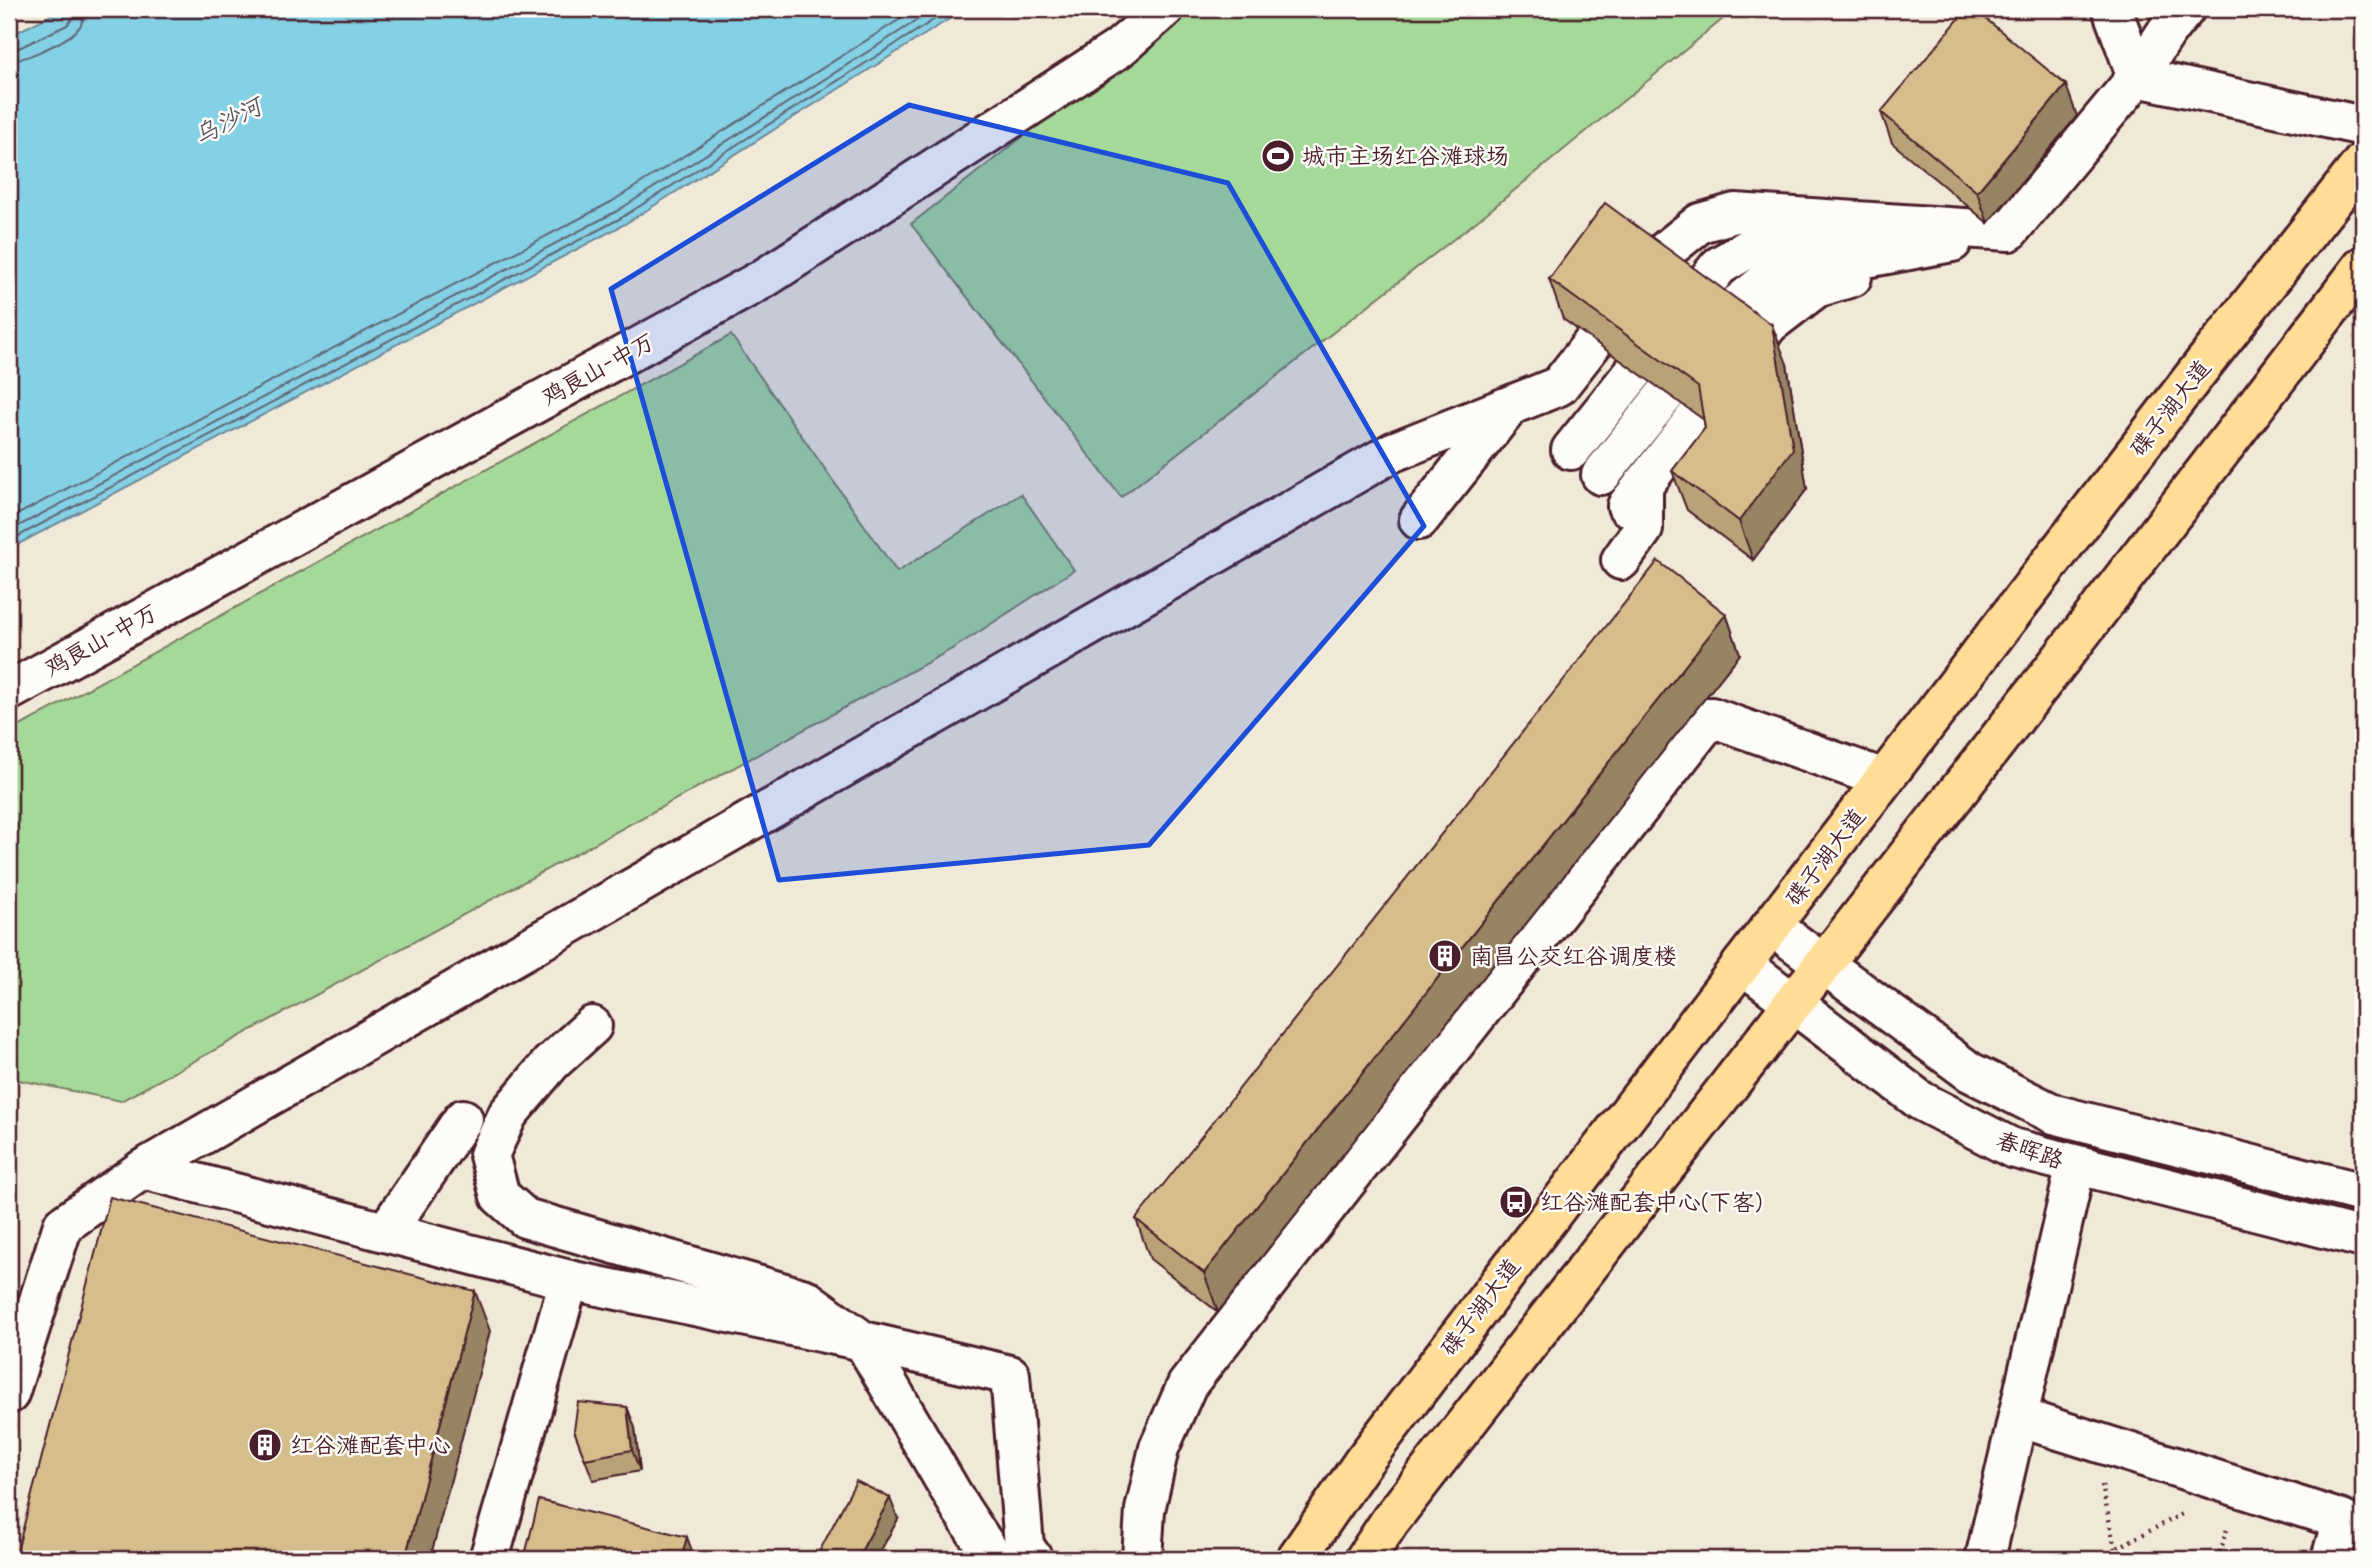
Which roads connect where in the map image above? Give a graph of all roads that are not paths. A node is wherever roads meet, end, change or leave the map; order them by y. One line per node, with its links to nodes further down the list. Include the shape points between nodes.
1 (1164, 9): 14 (street, 鸡良山-中万, via 1118,49 763,279)
2 (2112, 9): 4 (street)
3 (2185, 9): 4 (street)
4 (2137, 77): 5 (street); 7 (street)
5 (2363, 126)
6 (2363, 162): 15 (main road, 碟子湖大道)
7 (2009, 231): 9 (street, via 1735,213 1700,223 1664,252 1559,386); 10 (street, via 1746,250 1719,265); 11 (street, via 1801,270 1764,283 1737,305); 13 (street, via 1816,288 1769,324 1635,496 1643,529)
8 (2363, 266): 18 (main road)
9 (1510, 406): 12 (street); 23 (street, via 1393,452)
10 (1571, 450)
11 (1601, 475)
12 (1419, 520)
13 (1621, 560)
14 (9, 691)
15 (1884, 779): 16 (main road, 碟子湖大道); 34 (street, via 1711,717 1187,1385 1159,1448 1145,1510)
16 (1772, 926): 17 (main road, 碟子湖大道); 18 (street, 春晖路)
17 (1742, 964): 19 (street, 春晖路); 35 (main road, 碟子湖大道, via 1363,1461)
18 (1823, 965): 19 (main road); 24 (street, 春晖路, via 1970,1072 2054,1114)
19 (1793, 1003): 22 (street, 春晖路, via 1921,1101 2012,1148); 36 (main road)
20 (592, 1026): 28 (street, via 551,1063 508,1114 489,1154 500,1196 524,1218 805,1299)
21 (463, 1119): 25 (street)
22 (2076, 1165): 26 (street, 春晖路); 30 (street)
23 (142, 1169): 25 (street); 29 (street, via 63,1225)
24 (2363, 1193)
25 (386, 1232): 27 (street)
26 (2363, 1238)
27 (569, 1280): 28 (street); 31 (street)
28 (863, 1341): 32 (street); 33 (street, via 1010,1376 1024,1546)
29 (9, 1394)
30 (2018, 1417): 37 (street); 38 (street, via 2342,1520)
31 (489, 1559)
32 (994, 1559)
33 (1033, 1559)
34 (1142, 1559)
35 (1296, 1559)
36 (1365, 1559)
37 (1985, 1559)
38 (2331, 1559)

